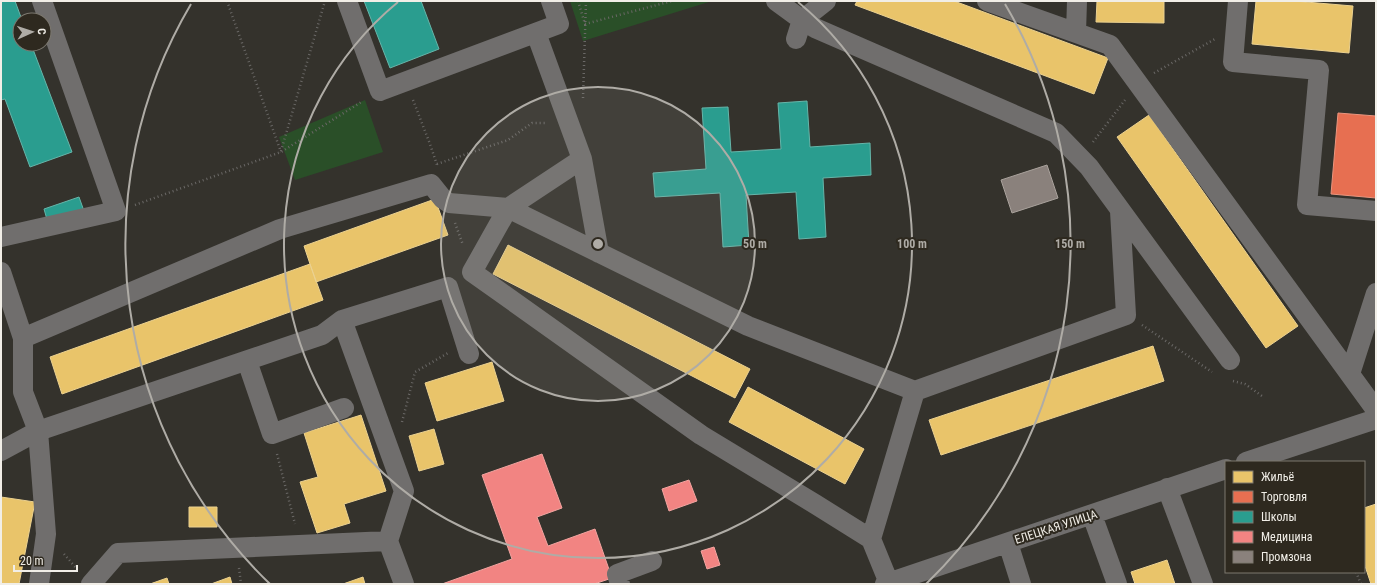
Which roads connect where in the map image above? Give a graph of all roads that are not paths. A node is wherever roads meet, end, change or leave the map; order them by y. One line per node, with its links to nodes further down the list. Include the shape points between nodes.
1 (42, 1): 17 (street, via 116,211)
2 (347, 1): 10 (street, via 380,91)
3 (551, 1): 10 (street, via 559,24)
4 (776, 1): 9 (street)
5 (826, 1): 9 (street)
6 (987, 1): 11 (street)
7 (1077, 1): 11 (street)
8 (1238, 1): 16 (street, via 1233,62 1319,70 1307,205)
9 (802, 20): 12 (street); 15 (street, via 815,28 1056,133 1089,167)
10 (536, 33): 13 (street)
11 (1076, 33): 26 (street, via 1110,45)
12 (796, 39)
13 (582, 159): 14 (street); 18 (street)
14 (508, 208): 18 (street); 22 (street, via 449,203 431,184 280,229); 37 (street, via 472,272 701,435)
15 (1120, 211): 25 (street); 27 (street, via 1126,315)
16 (1376, 211)
17 (1, 237)
18 (599, 253): 27 (street, via 748,326)
19 (1, 272): 22 (street)
20 (1376, 293): 26 (street)
21 (342, 320): 23 (street, via 448,287); 24 (street, via 322,336); 38 (street, via 404,491)
22 (23, 338): 31 (street, via 23,392)
23 (468, 349)
24 (247, 361): 28 (street, via 272,434); 31 (street)
25 (1228, 370)
26 (1350, 374): 29 (street)
27 (915, 390): 37 (street)
28 (344, 408)
29 (1376, 410)
30 (1376, 418): 33 (street)
31 (38, 430): 32 (street); 43 (street, via 46,534)
32 (1, 451)
33 (1249, 461)
34 (1225, 469): 35 (street, ЕЛЕЦКАЯ УЛИЦА)
35 (1167, 488): 36 (street, ЕЛЕЦКАЯ УЛИЦА); 48 (street)
36 (1092, 515): 39 (street, ЕЛЕЦКАЯ УЛИЦА); 47 (street)
37 (871, 539): 42 (street)
38 (388, 540): 41 (street, via 118,553); 44 (street)
39 (1008, 543): 42 (street, ЕЛЕЦКАЯ УЛИЦА); 46 (street)
40 (652, 561): 45 (street, via 617,574)
41 (86, 578)
42 (887, 583)
43 (39, 584)
44 (404, 584)
45 (620, 584)
46 (1021, 584)
47 (1116, 584)
48 (1203, 584)

